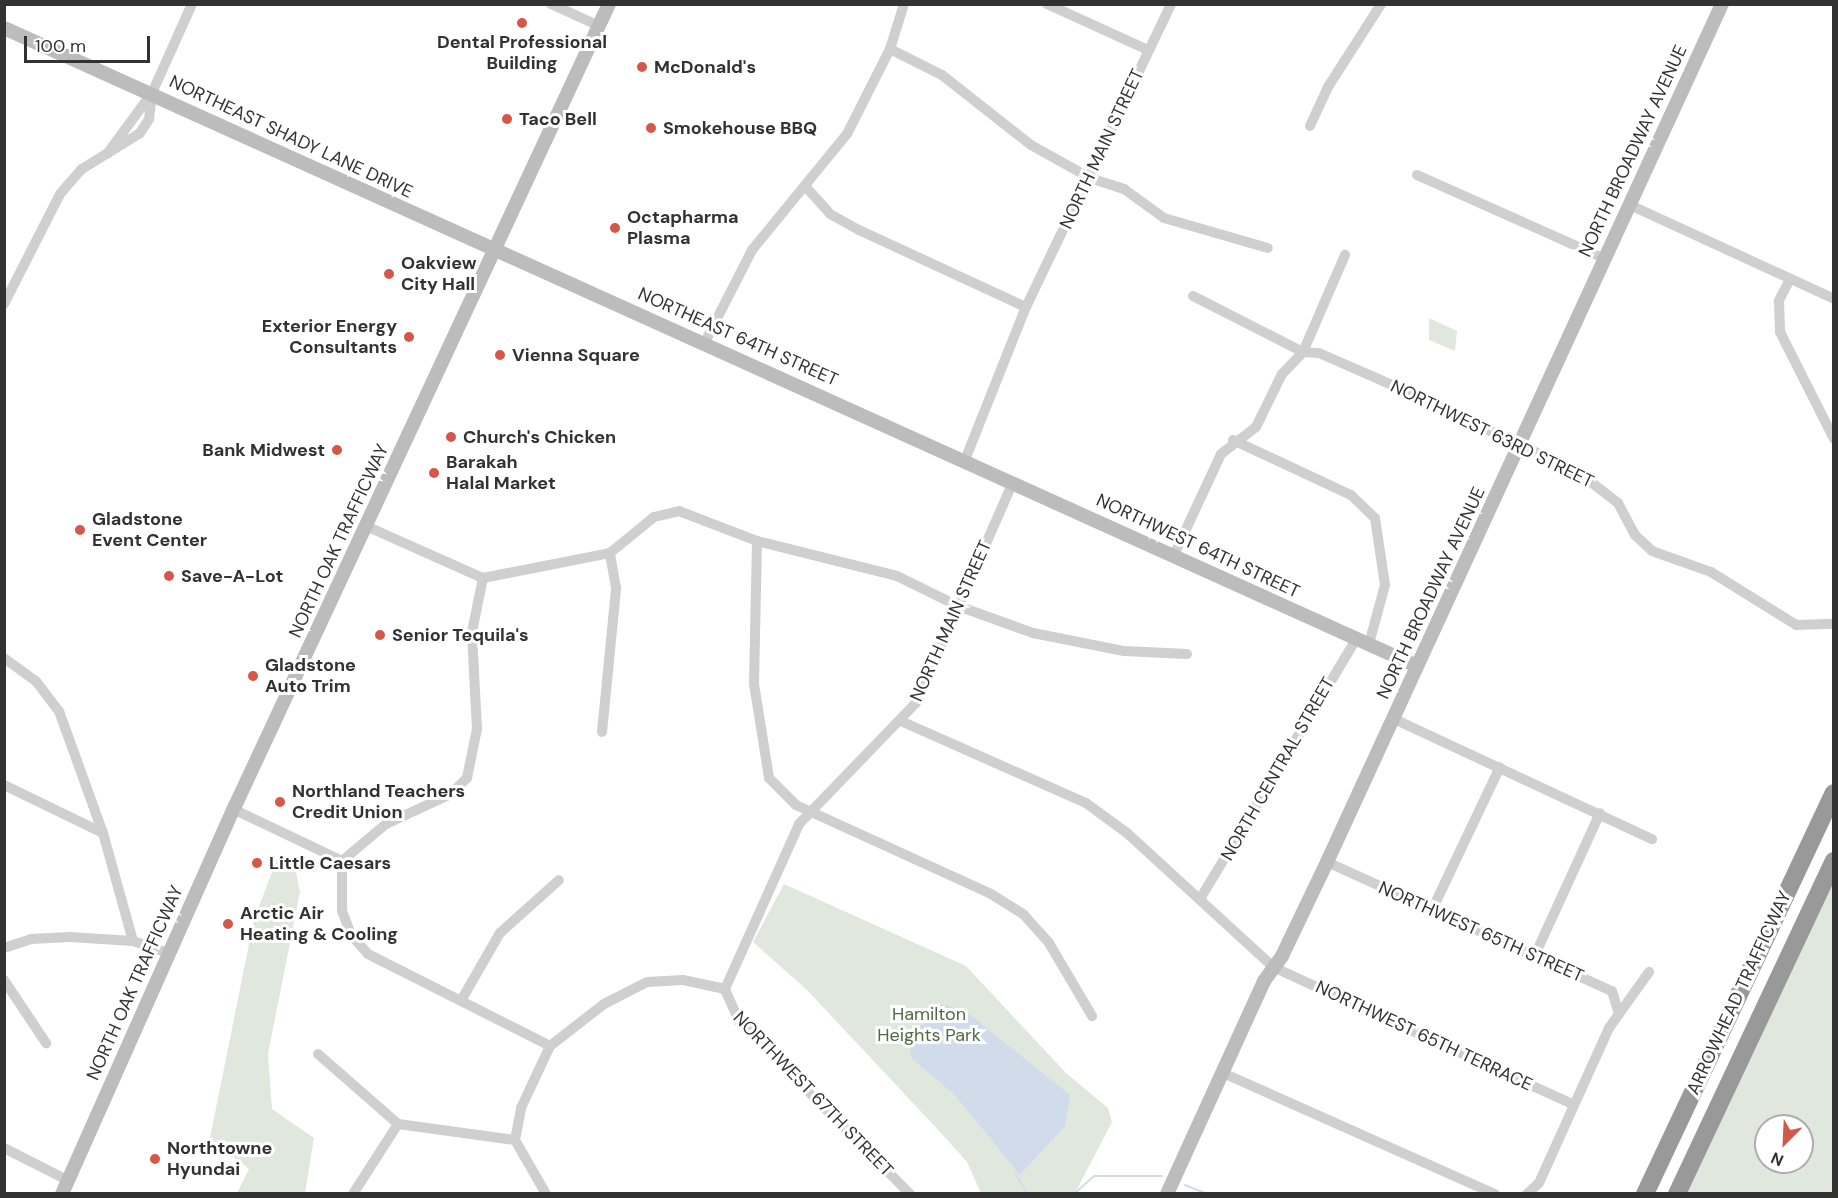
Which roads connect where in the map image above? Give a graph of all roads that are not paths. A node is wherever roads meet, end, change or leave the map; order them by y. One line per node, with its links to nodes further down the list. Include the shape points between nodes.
1 (192, 4): 13 (street)
2 (551, 4): 9 (street)
3 (609, 4): 9 (street, NORTH OAK TRAFFICWAY)
4 (904, 4): 11 (street)
5 (1047, 4): 12 (street)
6 (1171, 4): 12 (street, NORTH MAIN STREET)
7 (1381, 4): 14 (street, via 1328,87)
8 (1722, 4): 18 (street, NORTH BROADWAY AVENUE)
9 (599, 26): 19 (street, NORTH OAK TRAFFICWAY)
10 (4, 28): 13 (street, NORTHEAST SHADY LANE DRIVE)
11 (890, 49): 16 (street, via 942,75 1007,130); 17 (street, via 847,134)
12 (1148, 50): 16 (street, NORTH MAIN STREET)
13 (152, 93): 19 (street, NORTHEAST SHADY LANE DRIVE); 26 (street, via 149,119 140,133 82,169 60,194)
14 (1310, 126)
15 (1417, 175): 22 (street)
16 (1090, 178): 20 (street, via 1124,189 1182,226); 27 (street, NORTH MAIN STREET)
17 (806, 187): 27 (street, via 830,214); 28 (street, via 738,271)
18 (1630, 205): 22 (street, NORTH BROADWAY AVENUE); 23 (street)
19 (497, 248): 28 (street, NORTHEAST 64TH STREET); 35 (street, NORTH OAK TRAFFICWAY)
20 (1268, 248)
21 (1345, 255): 29 (street)
22 (1603, 258): 32 (street, NORTH BROADWAY AVENUE)
23 (1790, 279): 25 (street); 30 (street, via 1779,301 1780,332)
24 (1192, 296): 29 (street, NORTHWEST 63RD STREET)
25 (1833, 299)
26 (4, 304)
27 (1026, 307): 33 (street, NORTH MAIN STREET)
28 (705, 342): 33 (street, NORTHEAST 64TH STREET)
29 (1303, 352): 31 (street, via 1282,374 1256,427); 32 (street, NORTHWEST 63RD STREET, via 1319,354)
30 (1833, 439)
31 (1233, 440): 38 (street, via 1217,462); 42 (street, NORTH CENTRAL STREET, via 1351,495 1375,518 1385,585)
32 (1519, 446): 41 (street, NORTHWEST 63RD STREET, via 1603,488 1652,551 1711,572 1796,625); 45 (street, NORTH BROADWAY AVENUE)
33 (965, 460): 34 (street, NORTHWEST 64TH STREET)
34 (1013, 482): 38 (street, NORTHWEST 64TH STREET); 40 (street, NORTH MAIN STREET)
35 (366, 526): 39 (street); 52 (street, NORTH OAK TRAFFICWAY)
36 (757, 541): 37 (street, via 669,511); 40 (street, via 897,576); 53 (street, via 757,730 769,778)
37 (610, 553): 39 (street); 48 (street, via 616,588)
38 (1174, 555): 42 (street, NORTHWEST 64TH STREET)
39 (483, 578): 57 (street, via 472,632 477,729 467,778 451,794 386,824)
40 (958, 606): 43 (street, via 1069,642); 47 (street, NORTH MAIN STREET)
41 (1833, 624)
42 (1363, 641): 45 (street, NORTHWEST 64TH STREET); 61 (street, NORTH CENTRAL STREET)
43 (1187, 654)
44 (4, 658): 55 (street, via 36,681 59,711)
45 (1416, 665): 46 (street, NORTH BROADWAY AVENUE)
46 (1392, 718): 49 (street); 59 (street, NORTH BROADWAY AVENUE)
47 (903, 722): 53 (street, NORTH MAIN STREET); 61 (street, via 1086,803)
48 (602, 732)
49 (1500, 767): 54 (street); 62 (street)
50 (4, 785): 55 (street)
51 (1833, 793): 90 (highway, ARROWHEAD TRAFFICWAY)
52 (233, 808): 57 (street); 65 (street, NORTH OAK TRAFFICWAY)
53 (808, 812): 70 (street, NORTH MAIN STREET, via 790,838); 73 (street, via 991,894 1024,915 1048,943)
54 (1600, 813): 56 (street); 66 (street)
55 (103, 833): 63 (street)
56 (1652, 839)
57 (342, 861): 71 (street, via 342,911 359,945)
58 (1833, 861): 91 (highway, ARROWHEAD TRAFFICWAY)
59 (1327, 862): 62 (street, NORTHWEST 65TH STREET); 67 (street, NORTH BROADWAY AVENUE)
60 (559, 880): 71 (street, via 500,933)
61 (1200, 899): 67 (street)
62 (1432, 910): 66 (street, NORTHWEST 65TH STREET)
63 (133, 941): 64 (street, via 43,937); 65 (street)
64 (4, 948)
65 (167, 953): 82 (street, NORTH OAK TRAFFICWAY)
66 (1535, 955): 72 (street, NORTHWEST 65TH STREET, via 1612,991)
67 (1273, 967): 77 (street, NORTH BROADWAY AVENUE); 78 (street, NORTHWEST 65TH TERRACE)
68 (1649, 972): 72 (street)
69 (4, 980): 74 (street)
70 (725, 989): 75 (street, via 683,980 647,982 604,1004); 86 (street, NORTHWEST 67TH STREET, via 739,1021)
71 (462, 999): 75 (street)
72 (1619, 1014): 78 (street)
73 (1092, 1016)
74 (46, 1043)
75 (550, 1046): 80 (street, via 521,1108)
76 (318, 1054): 79 (street)
77 (1222, 1073): 87 (street, NORTH BROADWAY AVENUE); 88 (street)
78 (1574, 1105): 89 (street, via 1539,1183)
79 (398, 1124): 80 (street); 84 (street)
80 (515, 1140): 85 (street)
81 (4, 1148): 82 (street)
82 (67, 1180): 83 (street, NORTH OAK TRAFFICWAY)
83 (62, 1194)
84 (353, 1194)
85 (546, 1194)
86 (910, 1194)
87 (1167, 1194)
88 (1495, 1194)
89 (1527, 1194)
90 (1645, 1194)
91 (1677, 1194)

